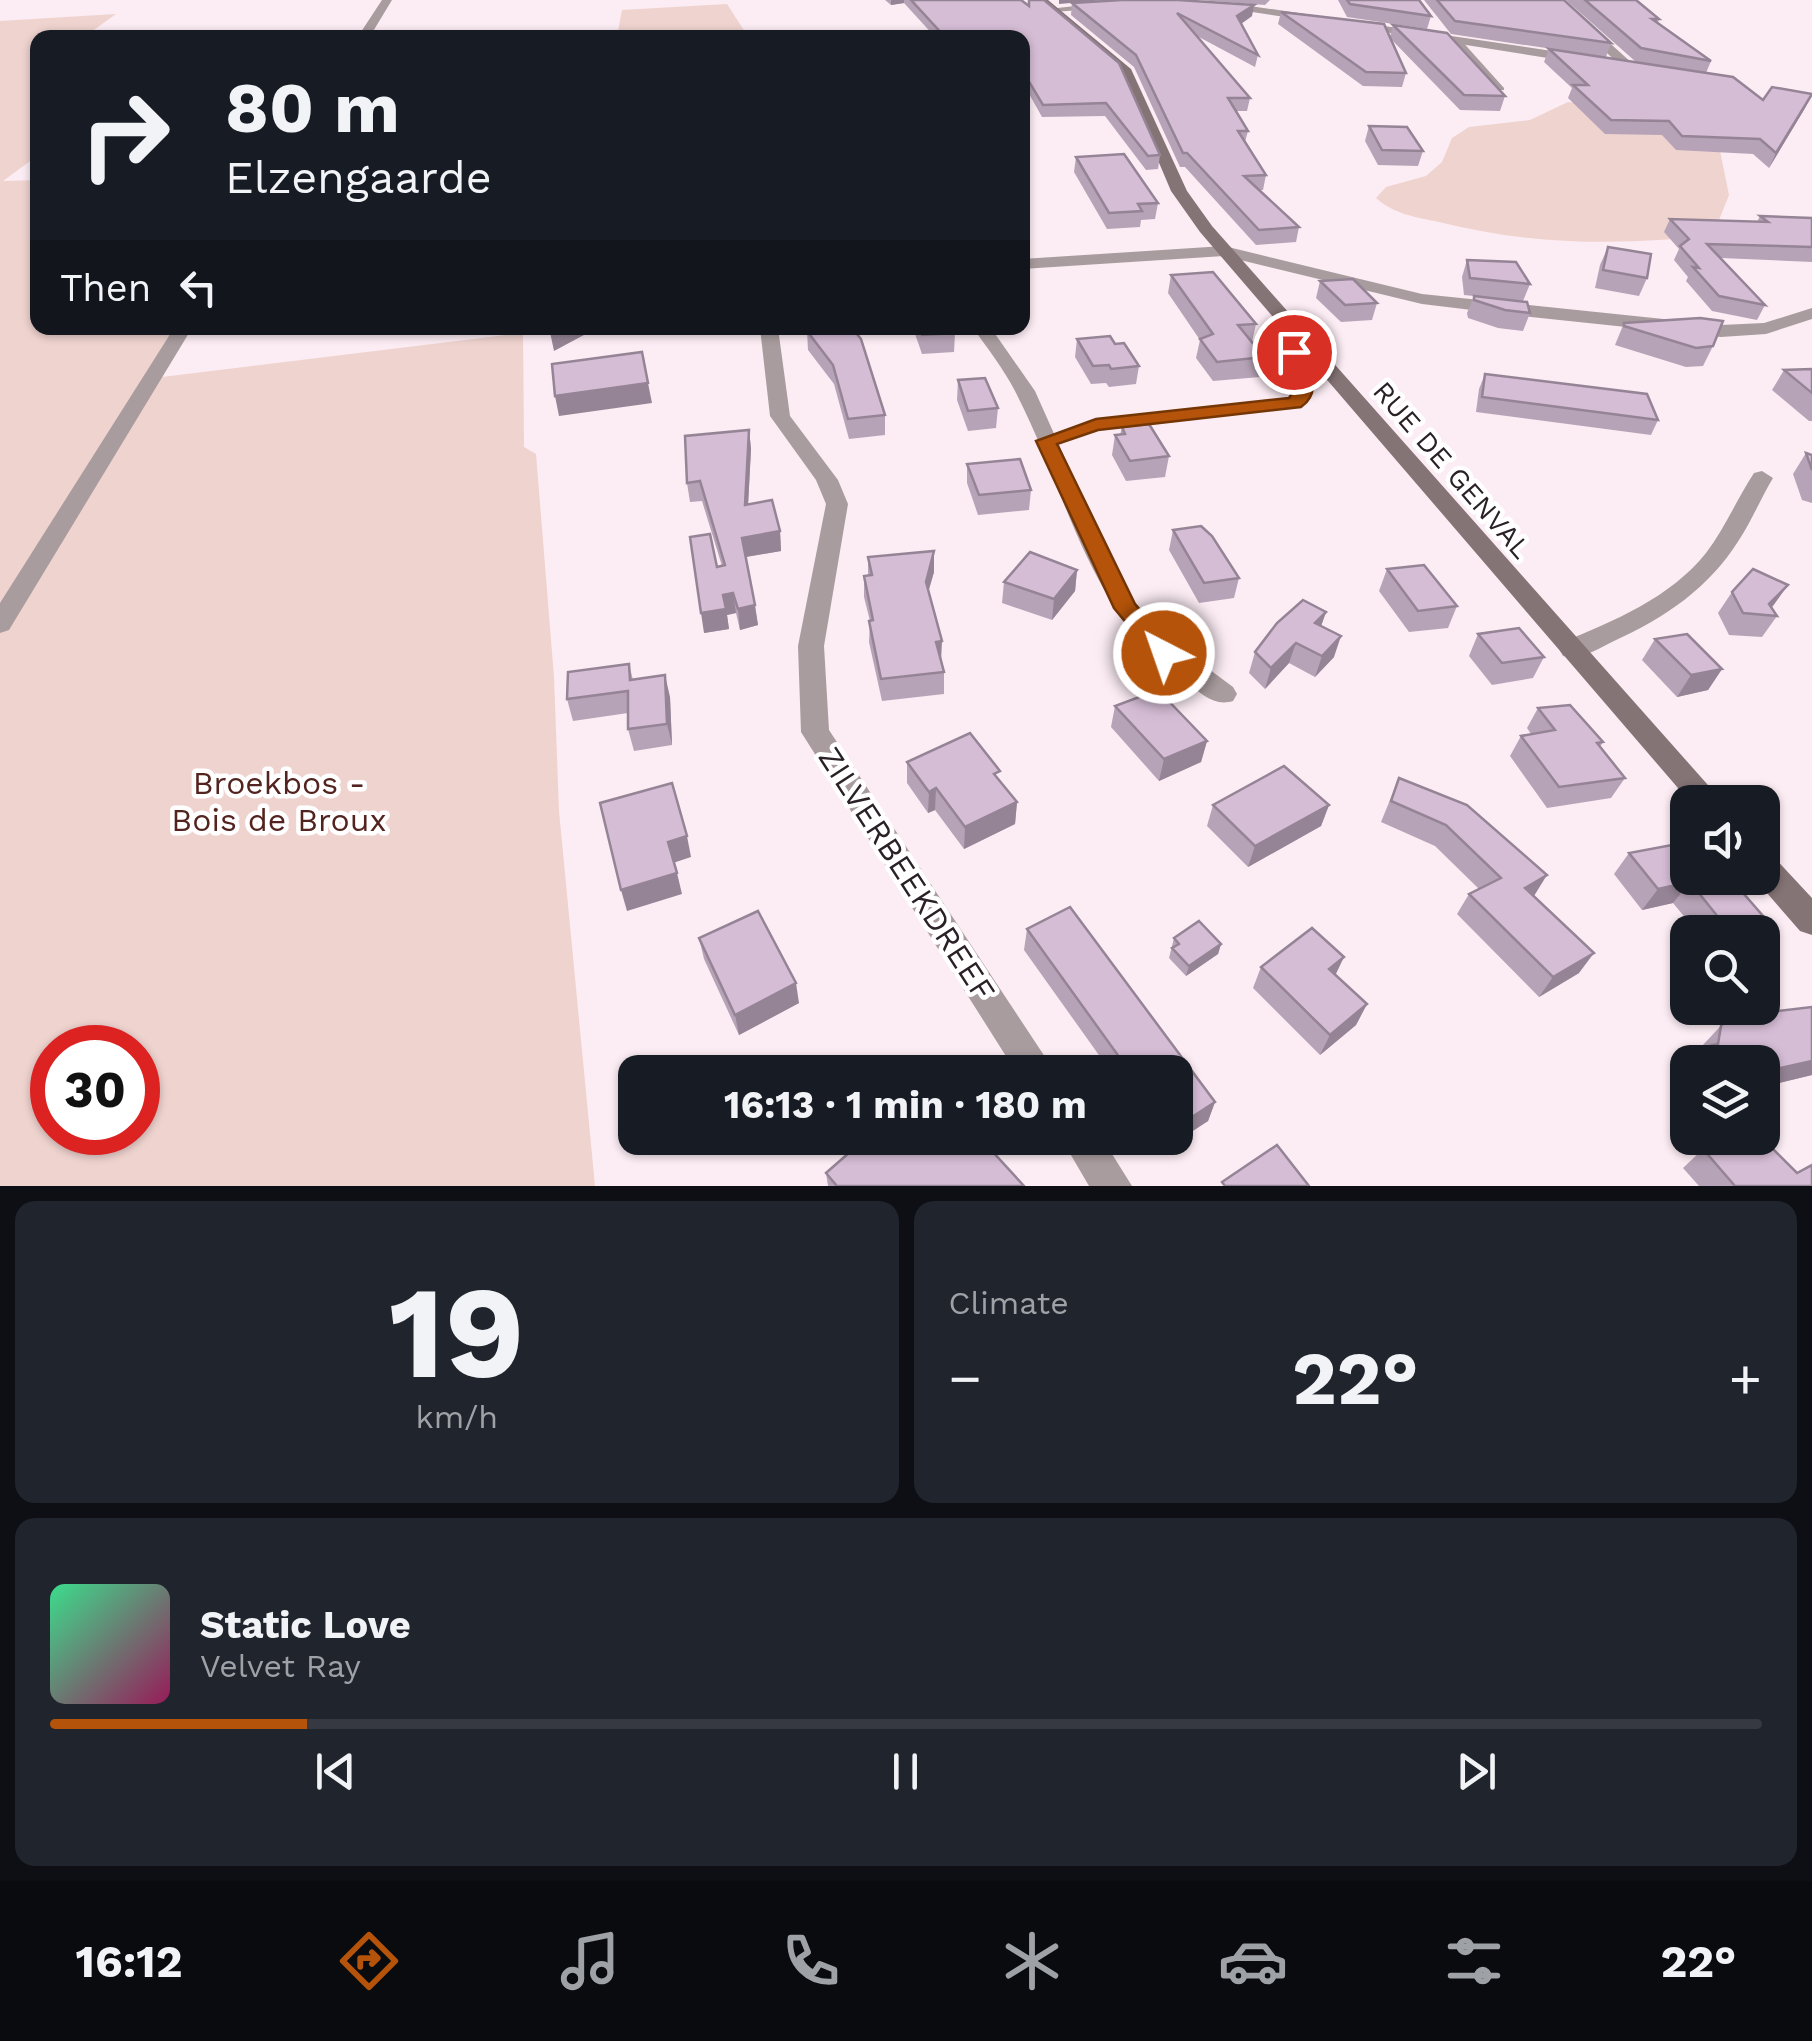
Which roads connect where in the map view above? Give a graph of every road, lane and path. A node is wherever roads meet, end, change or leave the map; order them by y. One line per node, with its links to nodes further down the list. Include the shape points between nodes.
1 (387, 0): 9 (street)
2 (1556, 0): 13 (street)
3 (1047, 4): 4 (street); 16 (street, RUE DE GENVAL, via 1127,72 1179,191)
4 (1126, 4)
5 (1212, 4): 6 (street)
6 (1332, 21)
7 (1351, 24): 10 (street)
8 (1435, 26): 10 (street)
9 (368, 30)
10 (1452, 40): 11 (street); 15 (lane)
11 (1590, 61)
12 (1610, 64): 13 (street)
13 (1630, 67): 14 (street)
14 (1648, 70)
15 (1502, 89)
16 (1224, 251): 17 (street); 18 (street, via 1422,299 1550,314 1720,331 1766,328); 22 (street, RUE DE GENVAL)
17 (1030, 263)
18 (1812, 313)
19 (179, 335): 25 (street)
20 (769, 335): 31 (street, ZILVERBEEKDREEF, via 780,416 834,490 837,504 807,657 815,732)
21 (989, 335): 23 (street, via 1020,382)
22 (1309, 349): 23 (lane, via 1294,352 1305,387 1294,403 1096,425); 26 (street, RUE DE GENVAL)
23 (1046, 441): 27 (street, via 1126,608 1164,653)
24 (1762, 478): 26 (street, via 1728,540 1684,591)
25 (0, 624)
26 (1572, 649): 28 (street, RUE DE GENVAL)
27 (1222, 694)
28 (1693, 785)
29 (1780, 884): 30 (street)
30 (1812, 920)
31 (1026, 1055)
32 (1091, 1155): 33 (street)
33 (1112, 1186)

